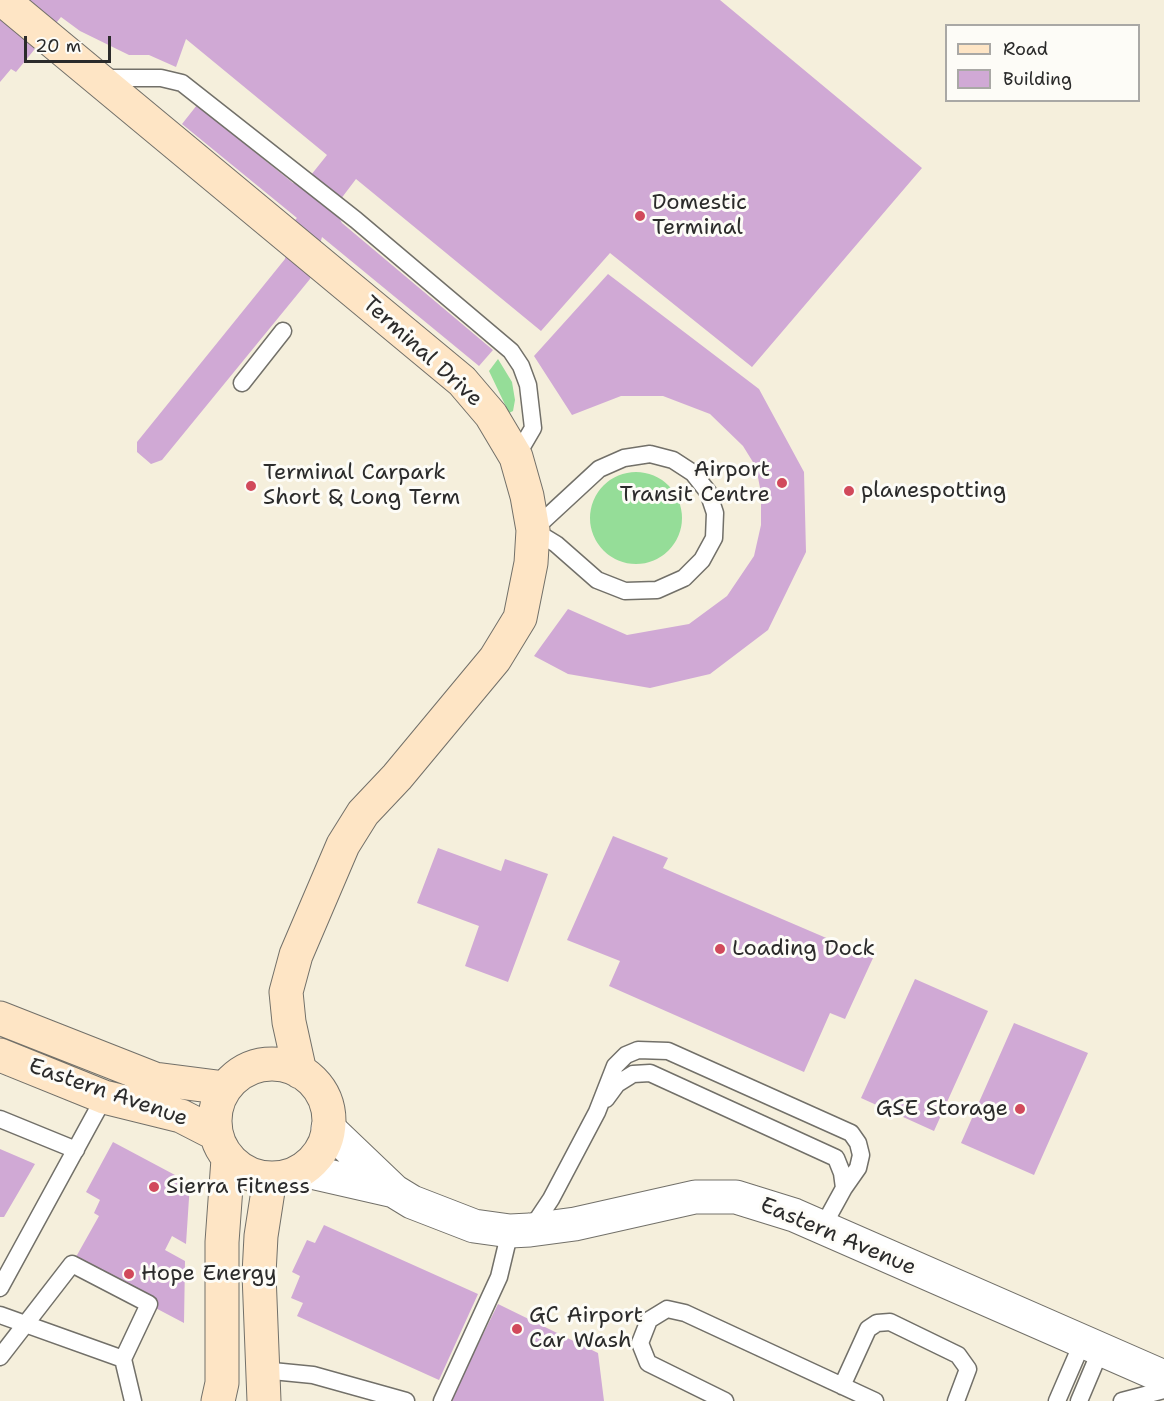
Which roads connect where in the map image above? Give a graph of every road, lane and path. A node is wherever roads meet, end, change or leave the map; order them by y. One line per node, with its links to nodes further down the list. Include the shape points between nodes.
1 (3, 0): 2 (street, Terminal Drive)
2 (97, 78): 5 (street, Terminal Drive, via 462,381 491,415); 5 (lane, via 161,78 182,83 356,220 510,351 528,385 533,428)
3 (283, 331): 4 (lane)
4 (242, 383)
5 (516, 457): 6 (street, Terminal Drive)
6 (533, 530): 6 (lane, via 556,544 597,580 626,591 657,590 684,578 702,560 714,538 715,513 708,492 693,473 674,460 650,454 624,458 599,469); 10 (street, Terminal Drive, via 520,618 495,659 363,813 322,891 296,955 286,992)
7 (0, 1018): 9 (street, Eastern Avenue)
8 (0, 1055): 12 (street, Eastern Avenue)
9 (118, 1066): 11 (street, Eastern Avenue, via 155,1079); 12 (lane)
10 (300, 1072): 11 (street, via 285,1065 252,1067); 15 (street, via 320,1089 329,1114)
11 (225, 1088): 16 (street, via 216,1110)
12 (104, 1097): 16 (street, Eastern Avenue, via 181,1116); 17 (lane)
13 (597, 1112): 20 (lane, via 617,1084 633,1074 650,1073 836,1158); 20 (lane, via 615,1066 626,1055 638,1050 668,1050 851,1133 861,1155 858,1168); 23 (lane, via 551,1199)
14 (0, 1119): 17 (lane)
15 (328, 1128): 18 (street, via 320,1152); 21 (street, Eastern Avenue)
16 (222, 1146): 19 (street, via 240,1169); 35 (street, via 222,1383)
17 (76, 1150): 24 (lane)
18 (302, 1170): 19 (street); 21 (street, Eastern Avenue)
19 (270, 1178): 31 (street, via 259,1274)
20 (844, 1188): 22 (lane)
21 (394, 1191): 23 (street, Eastern Avenue, via 474,1226)
22 (822, 1228): 23 (street, Eastern Avenue, via 759,1202 723,1196 662,1203 575,1224); 27 (street, Eastern Avenue)
23 (520, 1230): 37 (lane)
24 (0, 1288)
25 (0, 1315): 26 (lane)
26 (26, 1324): 28 (lane); 29 (lane); 29 (lane, via 72,1264 149,1305)
27 (1092, 1345): 30 (street, Eastern Avenue); 41 (lane); 42 (lane)
28 (0, 1357)
29 (123, 1359): 34 (lane)
30 (1164, 1377)
31 (263, 1386): 36 (lane, via 313,1375)
32 (842, 1386): 38 (lane, via 685,1313 667,1309 650,1320 640,1343 648,1363); 39 (lane); 40 (lane, via 868,1329 890,1322 958,1355 968,1369)
33 (1164, 1390): 43 (lane)
34 (133, 1401)
35 (218, 1401)
36 (406, 1401)
37 (442, 1401)
38 (725, 1401)
39 (875, 1401)
40 (956, 1401)
41 (1057, 1401)
42 (1079, 1401)
43 (1122, 1401)

